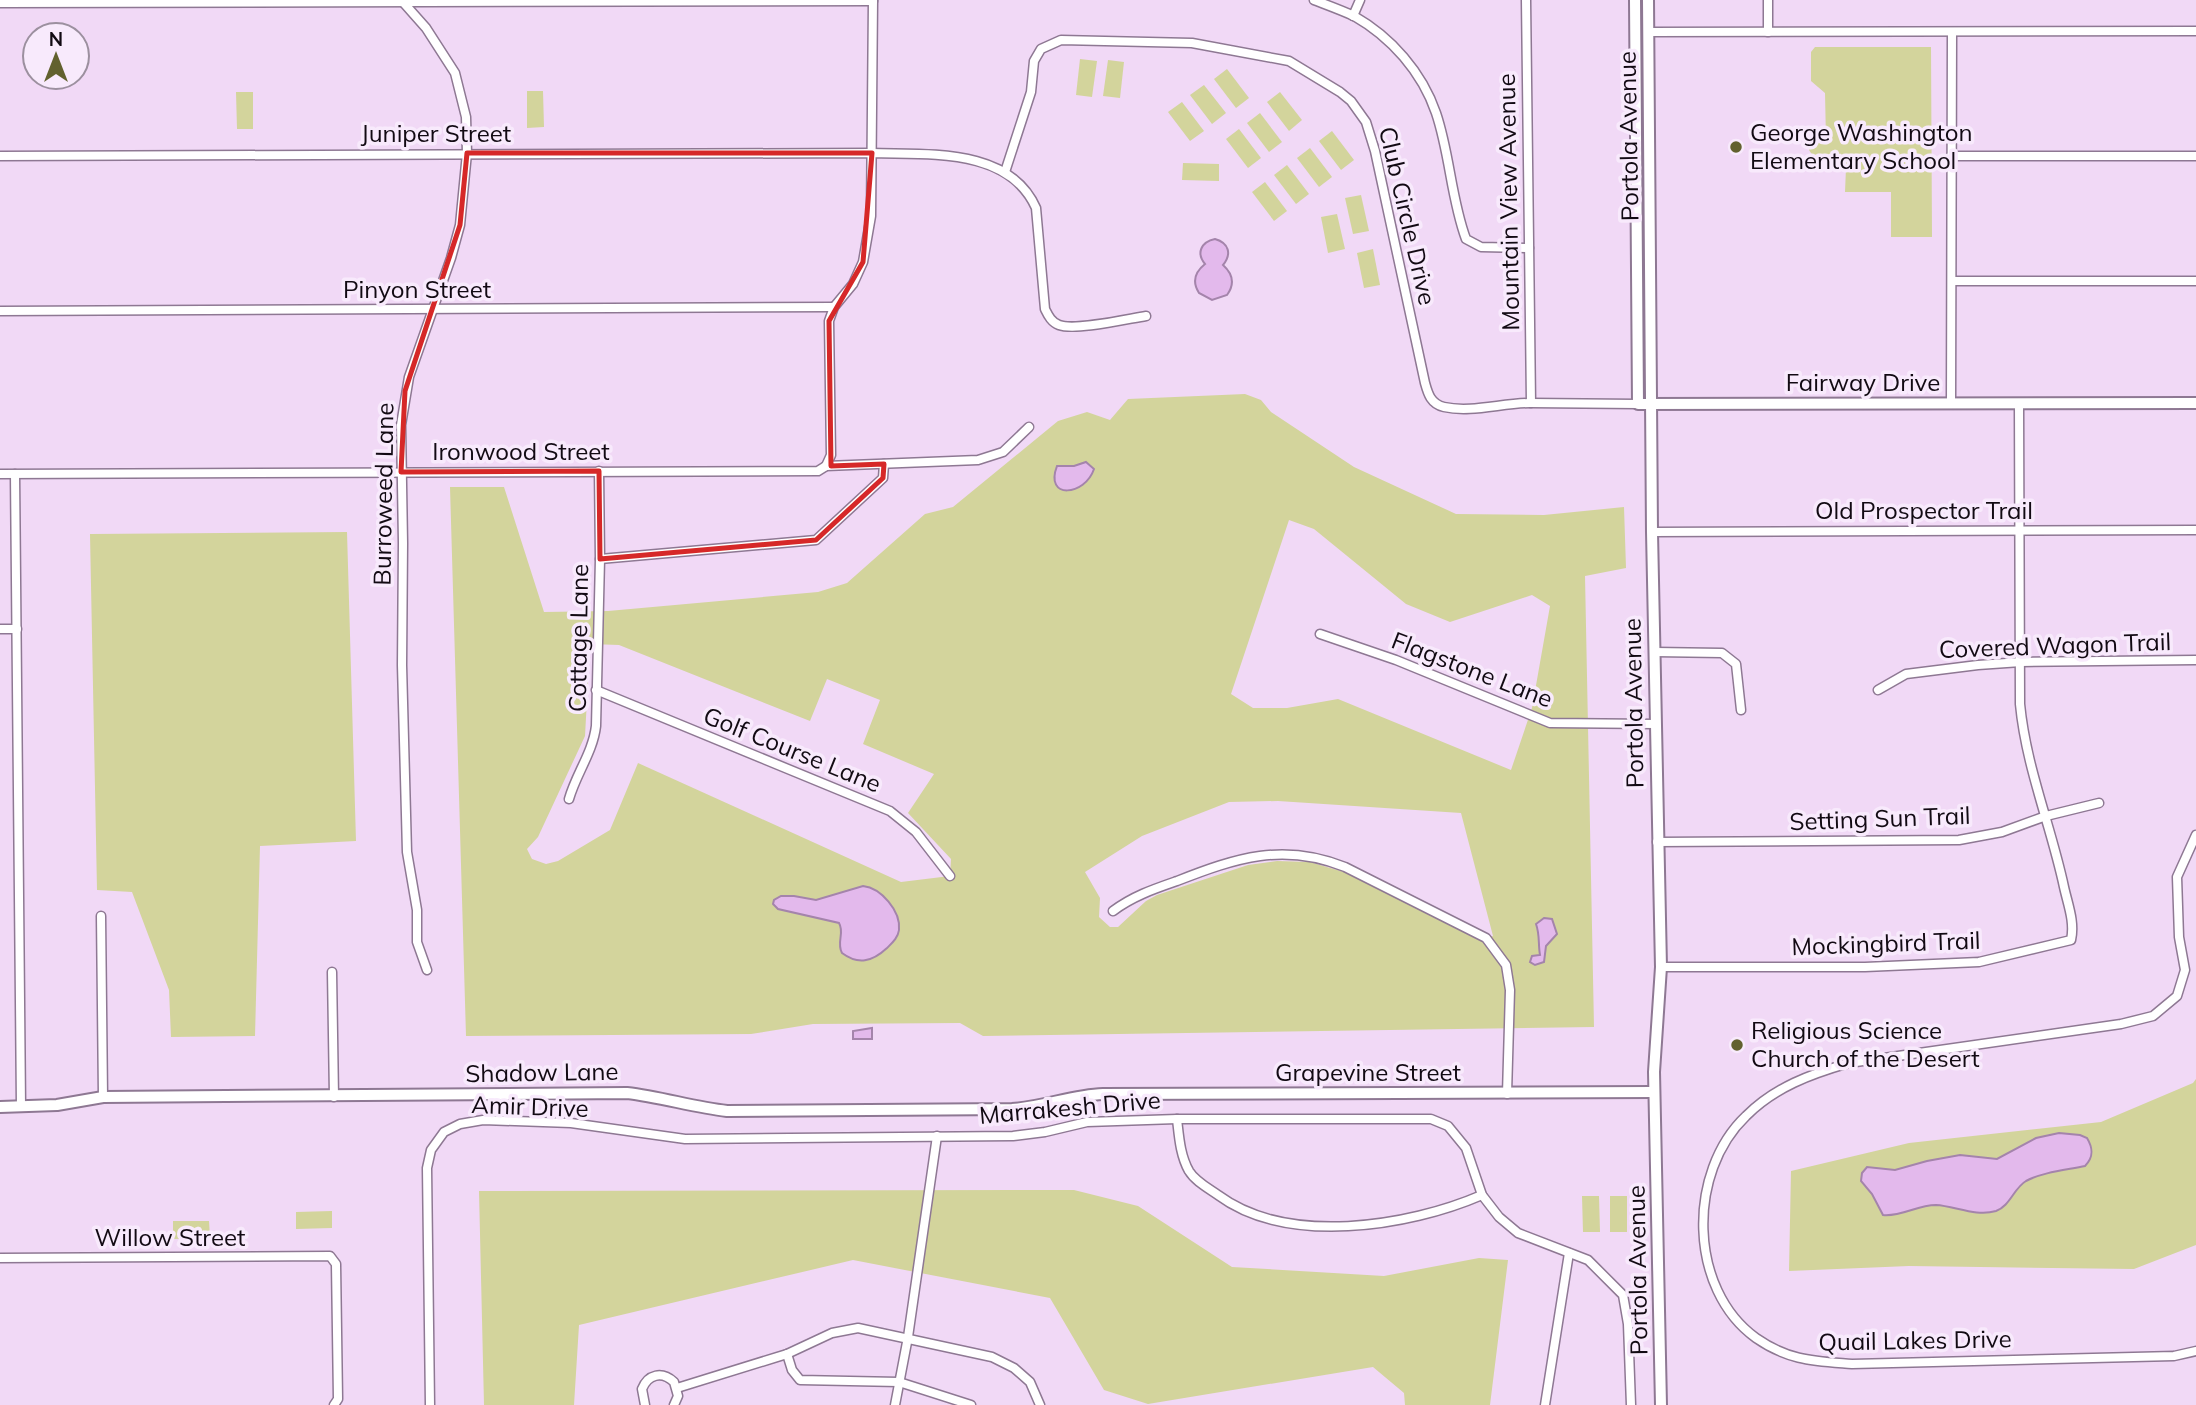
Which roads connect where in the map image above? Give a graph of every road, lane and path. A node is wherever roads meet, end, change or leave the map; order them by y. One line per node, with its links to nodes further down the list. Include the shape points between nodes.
1 (873, 0): 8 (street); 16 (street)
2 (1314, 0): 10 (street)
3 (1360, 0): 10 (street)
4 (1527, 0): 21 (street, Mountain View Avenue)
5 (1636, 0): 31 (street, Portola Avenue)
6 (1648, 0): 12 (street, Portola Avenue)
7 (1768, 0): 13 (street)
8 (403, 2): 9 (street); 15 (street, Burroweed Lane, via 455,73 466,117)
9 (0, 3)
10 (1353, 16): 21 (street, via 1405,58 1424,86 1436,115 1466,239 1482,247)
11 (2196, 31): 14 (street)
12 (1649, 32): 13 (street); 32 (street, Portola Avenue)
13 (1768, 32): 14 (street)
14 (1952, 33): 18 (street)
15 (467, 153): 16 (street, Juniper Street); 17 (street, Juniper Street); 25 (street, Burroweed Lane, via 460,225)
16 (872, 153): 20 (street, Juniper Street, via 962,158); 24 (street, via 871,216 863,262 853,284)
17 (0, 156)
18 (1951, 156): 19 (street); 22 (street)
19 (2196, 156)
20 (1005, 172): 27 (street, via 1030,194 1036,208 1045,309 1050,319 1074,327); 28 (street, Club Circle Drive, via 1031,92 1034,61 1041,48 1061,40 1192,43 1289,61 1340,92 1366,122 1429,396 1443,407)
21 (1529, 248): 28 (street, Mountain View Avenue)
22 (1952, 281): 23 (street); 29 (street)
23 (2196, 281)
24 (834, 307): 25 (street, Pinyon Street); 36 (street, via 829,321 831,456)
25 (432, 309): 26 (street, Pinyon Street); 38 (street, Burroweed Lane, via 405,391)
26 (0, 311)
27 (1146, 316)
28 (1531, 403): 31 (street, Fairway Drive)
29 (1951, 403): 32 (street, Fairway Drive); 33 (street, Fairway Drive)
30 (2196, 403): 33 (street, Fairway Drive)
31 (1638, 404): 32 (street, Fairway Drive)
32 (1651, 404): 43 (street, Portola Avenue)
33 (2019, 404): 41 (street)
34 (1029, 427): 35 (street, Ironwood Street, via 1003,452 978,460)
35 (884, 464): 36 (street, Ironwood Street); 44 (street, via 883,478 816,540)
36 (826, 466): 37 (street, Ironwood Street, via 818,471)
37 (599, 471): 38 (street, Ironwood Street); 44 (street, Cottage Lane)
38 (401, 472): 40 (street, Ironwood Street); 64 (street, Burroweed Lane, via 407,852 417,910 417,942)
39 (0, 474): 40 (street, Ironwood Street)
40 (15, 474): 46 (street)
41 (2020, 530): 42 (street, Old Prospector Trail); 43 (street, Old Prospector Trail); 50 (street)
42 (2196, 530)
43 (1652, 532): 48 (street, Portola Avenue)
44 (600, 559): 51 (street, Cottage Lane)
45 (0, 629): 46 (street)
46 (17, 629): 72 (street)
47 (1320, 634): 54 (street, Flagstone Lane, via 1549,723)
48 (1655, 652): 53 (street, via 1722,653 1736,664); 54 (street, Portola Avenue)
49 (2196, 660): 50 (street, Covered Wagon Trail)
50 (2021, 663): 52 (street, Covered Wagon Trail, via 1906,674); 57 (street, via 2023,736)
51 (596, 690): 55 (street, Cottage Lane, via 594,738); 60 (street, Golf Course Lane, via 890,811 916,832)
52 (1878, 690)
53 (1741, 710)
54 (1656, 724): 59 (street, Portola Avenue)
55 (569, 799)
56 (2099, 803): 57 (street, Setting Sun Trail)
57 (2046, 816): 59 (street, Setting Sun Trail, via 2002,832 1959,840); 63 (street, Mockingbird Trail, via 2074,928 2071,940 1979,962)
58 (2196, 835): 79 (street, Quail Lakes Drive, via 2177,877 2185,970 2177,996 2153,1016 1849,1063 1784,1087 1730,1135 1712,1170 1704,1213 1709,1268 1731,1313 1759,1340 1804,1361 1852,1364 2174,1356)
59 (1657, 842): 63 (street, Portola Avenue)
60 (950, 876)
61 (1113, 911): 67 (street, via 1128,899 1264,854 1309,856 1345,867 1486,938 1506,965 1510,990)
62 (101, 916): 69 (street)
63 (1661, 967): 66 (street, Portola Avenue)
64 (427, 970)
65 (332, 972): 70 (street)
66 (1654, 1092): 67 (street, Grapevine Street); 92 (street, Portola Avenue)
67 (1507, 1094): 68 (street, Grapevine Street)
68 (1082, 1095): 70 (street, Shadow Lane, via 1040,1107 1012,1109 727,1111 626,1093)
69 (103, 1097): 70 (street, Shadow Lane); 72 (street, Shadow Lane)
70 (334, 1097)
71 (0, 1107): 72 (street, Shadow Lane)
72 (21, 1107)
73 (1177, 1119): 74 (street, Marrakesh Drive, via 1087,1122 1013,1136); 75 (street, Marrakesh Drive, via 1431,1119 1448,1126 1466,1148); 75 (street, via 1191,1175 1229,1203 1259,1217 1341,1227 1456,1206)
74 (937, 1136): 78 (street); 84 (street, Amir Drive, via 685,1139 571,1123 483,1120 450,1128 436,1141 427,1168)
75 (1482, 1195): 76 (street, Marrakesh Drive, via 1518,1233)
76 (1569, 1253): 90 (street); 91 (street, Marrakesh Drive, via 1588,1260 1623,1295)
77 (0, 1258): 83 (street, Willow Street, via 330,1256 336,1264)
78 (908, 1337): 80 (street, via 858,1328 832,1333); 81 (street); 89 (street, via 992,1357 1014,1368 1030,1382)
79 (2196, 1351)
80 (787, 1354): 81 (street, via 800,1380); 82 (street)
81 (899, 1382): 87 (street); 88 (street)
82 (677, 1388): 85 (street, via 664,1376 648,1379 642,1389); 86 (street)
83 (336, 1402)
84 (430, 1405)
85 (645, 1405)
86 (674, 1405)
87 (895, 1405)
88 (971, 1405)
89 (1040, 1405)
90 (1545, 1405)
91 (1631, 1405)
92 (1661, 1405)

